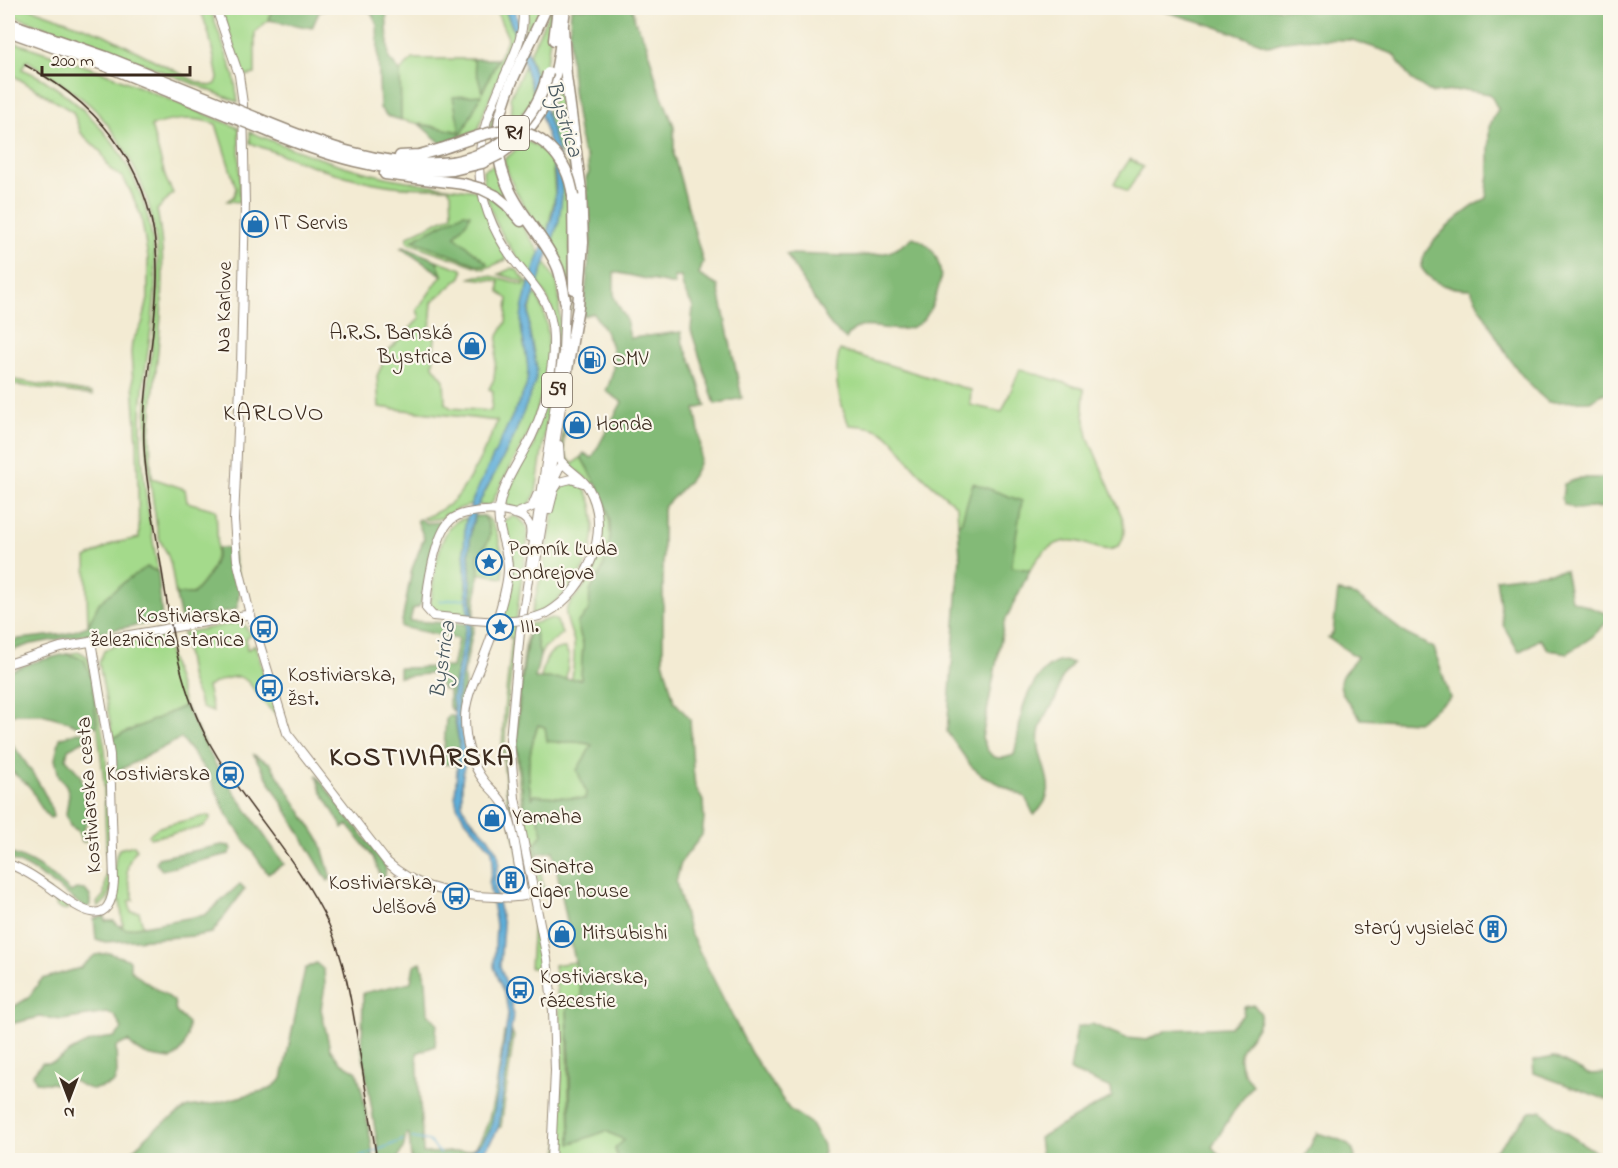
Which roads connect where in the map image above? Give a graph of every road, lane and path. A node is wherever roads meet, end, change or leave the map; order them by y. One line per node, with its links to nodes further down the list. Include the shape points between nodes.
1 (216, 8): 29 (street, Na Karlove, via 239,75 244,114 242,364 234,520 237,560)
2 (522, 8): 10 (street)
3 (546, 8): 10 (highway)
4 (558, 8): 15 (highway, R1, bridge, via 548,73 534,108 513,134 484,153)
5 (567, 8): 7 (highway, R1); 9 (highway)
6 (8, 23): 11 (highway, R1, via 98,54)
7 (563, 27): 9 (highway); 15 (highway, R1, bridge, via 553,86 536,122 500,154 482,163)
8 (8, 32): 11 (highway, R1)
9 (565, 47): 18 (highway, via 583,220)
10 (523, 48): 16 (highway, via 522,60 501,107 498,153 512,194); 25 (street, via 487,120 479,169 490,218 506,249 549,308 553,339 537,421 502,495)
11 (227, 110): 12 (highway, R1, bridge)
12 (260, 124): 13 (highway, R1); 14 (highway, R1)
13 (305, 147): 15 (highway, R1, via 388,168 429,171); 16 (highway, bridge, via 322,157 383,173 482,189 513,211)
14 (343, 150): 15 (highway, R1); 18 (highway, bridge, via 410,156 496,132 514,131 543,141 566,169 573,196)
15 (452, 166)
16 (540, 241): 17 (highway)
17 (565, 296): 22 (main road, 59, via 563,352)
18 (574, 331): 19 (highway)
19 (566, 376): 20 (main road, 59)
20 (560, 405): 21 (main road, via 563,417 558,447); 27 (main road, 59)
21 (562, 462): 23 (main road); 24 (main road, via 552,481)
22 (543, 481): 26 (main road, via 532,507); 28 (main road, 59)
23 (587, 486): 24 (main road, via 571,479 558,482); 25 (main road, bridge, via 593,499 597,535 584,577 562,603 547,613 512,622 429,614 426,604 443,530 454,517 467,512)
24 (550, 504): 27 (main road)
25 (499, 512): 26 (main road); 29 (street, Na Karlove, via 507,579 470,694 465,723 476,768 505,808 524,896 499,898 435,889 394,868 289,736)
26 (514, 514): 28 (main road, via 530,526)
27 (542, 527): 32 (main road, 59)
28 (531, 556): 32 (main road, 59)
29 (249, 614): 30 (street)
30 (92, 641): 31 (street, via 39,652); 33 (street, Kostiviarska cesta, via 110,755 112,896 95,913 83,911)
31 (8, 664)
32 (516, 669): 34 (main road, 59, via 512,766 553,1011)
33 (8, 864)
34 (551, 1161)

